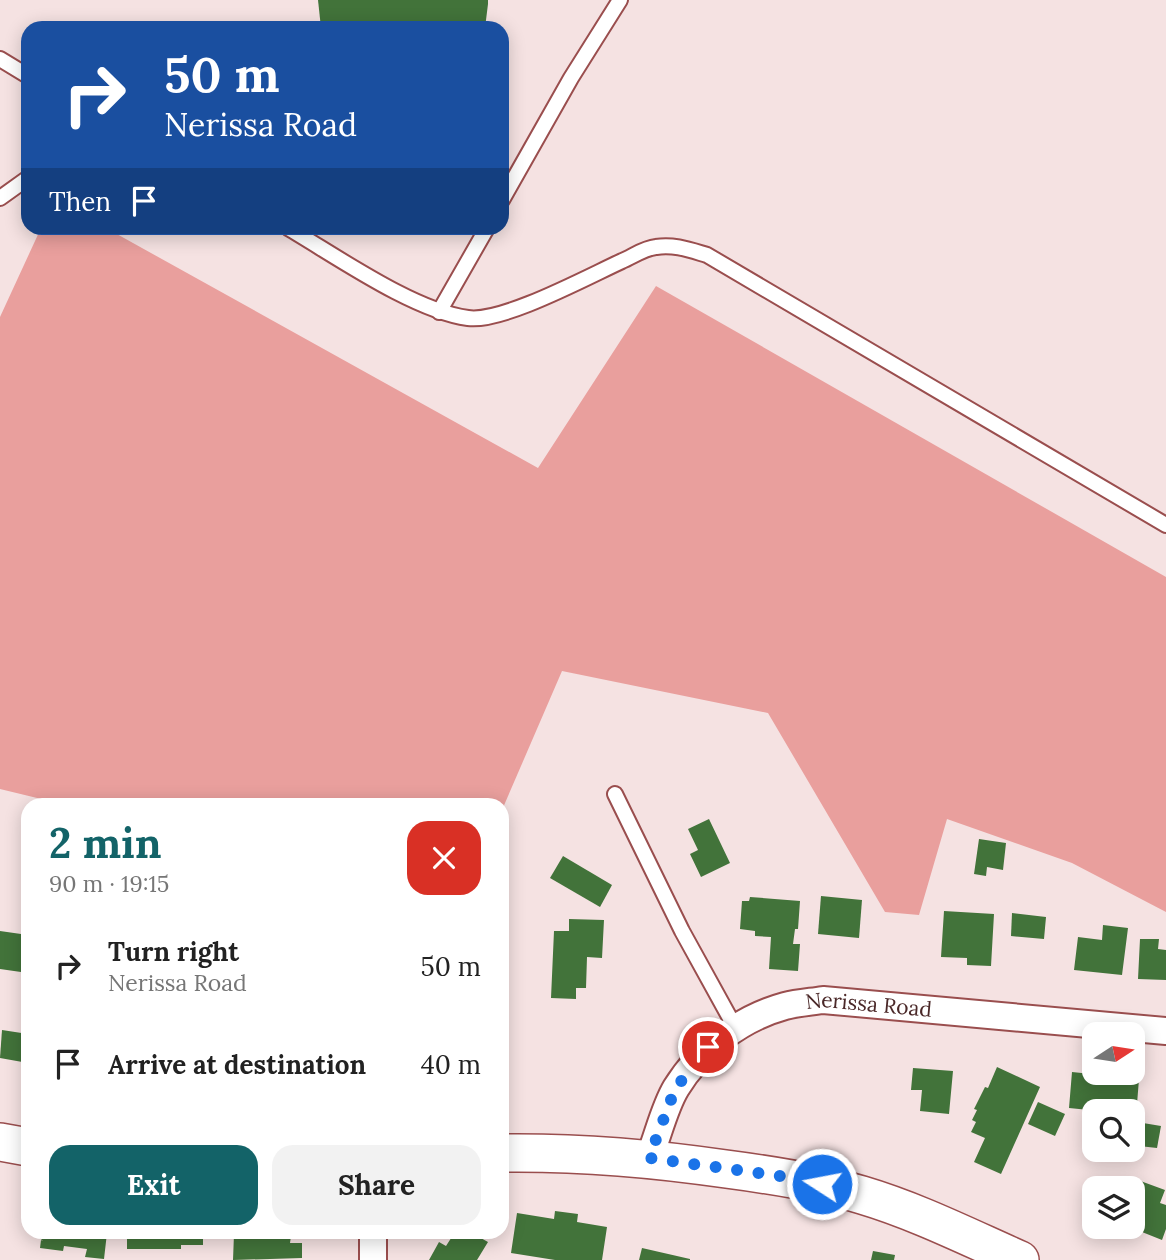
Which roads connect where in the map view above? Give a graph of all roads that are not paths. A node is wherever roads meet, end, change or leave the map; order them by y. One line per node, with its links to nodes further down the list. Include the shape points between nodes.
1 (620, 0): 5 (lane)
2 (0, 59): 3 (lane)
3 (21, 72)
4 (21, 182): 6 (lane)
5 (509, 188)
6 (0, 198)
7 (300, 235): 9 (lane)
8 (483, 235): 9 (lane)
9 (439, 312): 10 (lane, via 470,319 496,316 654,247 680,246 708,255)
10 (1166, 525)
11 (615, 794): 12 (lane)
12 (736, 1029): 13 (street, Nerissa Road, via 786,1006 823,1000); 17 (street, Nerissa Road, via 708,1047 675,1089)
13 (1166, 1031)
14 (0, 1142): 15 (street)
15 (21, 1146)
16 (509, 1153): 17 (street)
17 (649, 1158): 20 (street, via 774,1175 863,1195)
18 (373, 1239): 19 (street)
19 (373, 1260)
20 (1020, 1260)

